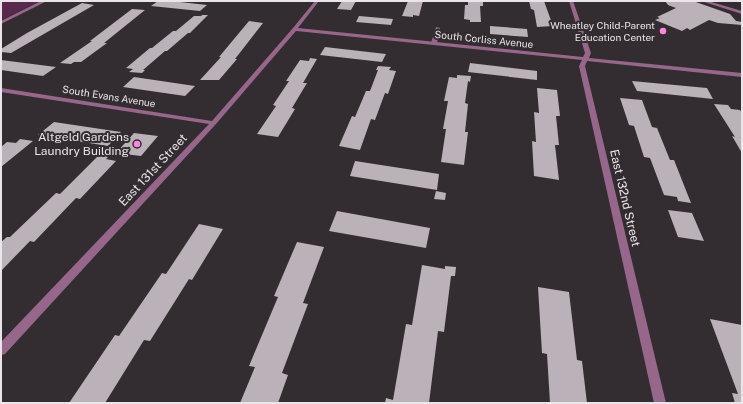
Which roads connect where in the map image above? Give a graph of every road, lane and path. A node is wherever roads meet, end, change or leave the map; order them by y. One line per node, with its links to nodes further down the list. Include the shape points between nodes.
1 (45, 1): 6 (street)
2 (317, 1): 8 (street, East 131st Street)
3 (571, 1): 10 (street, East 132nd Street, via 588,53)
4 (703, 1): 5 (street)
5 (742, 13)
6 (1, 23)
7 (438, 28): 9 (street)
8 (295, 29): 9 (street, South Corliss Avenue); 13 (street, East 131st Street)
9 (434, 43): 10 (street, South Corliss Avenue)
10 (586, 59): 11 (street, South Corliss Avenue); 15 (street, East 132nd Street, via 582,66)
11 (742, 75)
12 (1, 90): 13 (street, South Evans Avenue)
13 (214, 123): 14 (street, East 131st Street)
14 (1, 350)
15 (660, 403)

